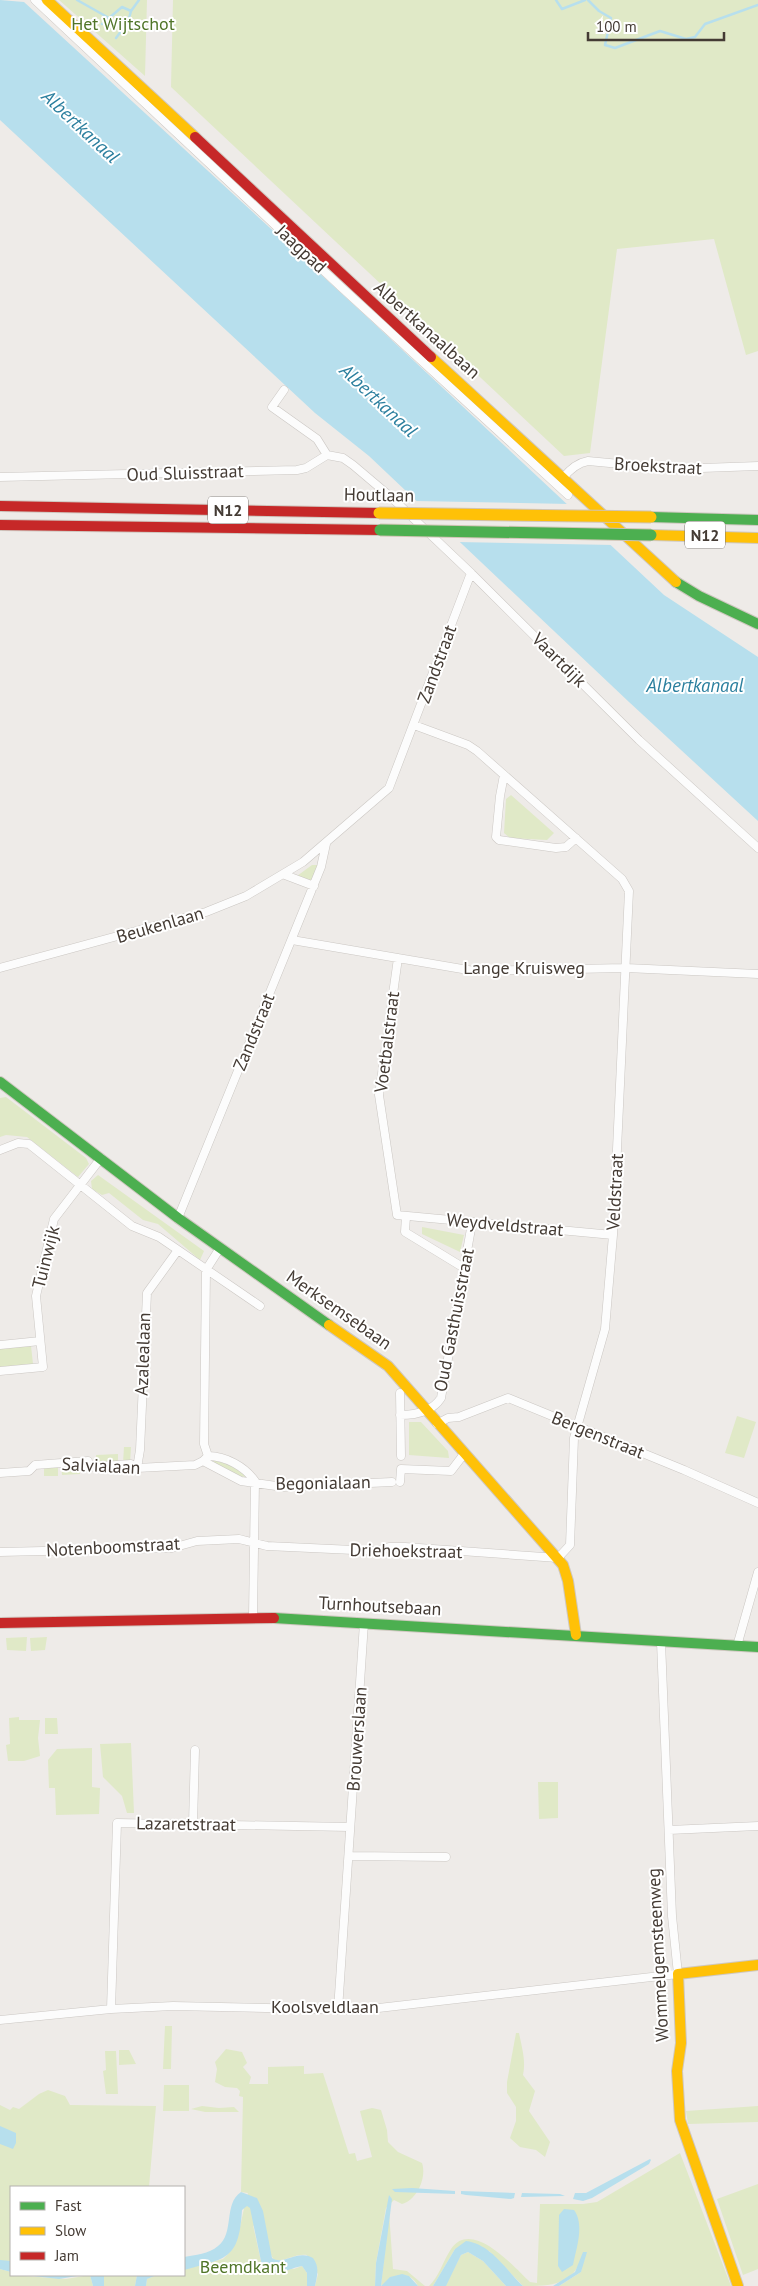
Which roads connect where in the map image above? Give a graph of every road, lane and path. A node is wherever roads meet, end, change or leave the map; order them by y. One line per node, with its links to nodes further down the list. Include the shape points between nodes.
1 (36, 0): 8 (street, Jaagpad)
2 (46, 0): 7 (main road, Albertkanaalbaan)
3 (284, 390): 4 (street, via 272,406 317,439)
4 (328, 455): 6 (street, Oud Sluisstraat, via 297,470); 13 (street, Vaartdijk, via 343,458 361,472)
5 (758, 466): 7 (street, Broekstraat, via 674,469 588,461 571,468)
6 (0, 476)
7 (563, 478): 14 (main road, Albertkanaalbaan, via 670,578 699,596)
8 (568, 495)
9 (0, 506): 10 (main road, Houtlaan / N12, bridge)
10 (758, 520)
11 (0, 525): 12 (main road, Houtlaan / N12, bridge)
12 (758, 538)
13 (471, 573): 15 (street, Zandstraat); 19 (street, Vaartdijk, via 639,740)
14 (758, 624)
15 (414, 724): 16 (street, Veldstraat, via 468,745); 18 (street, Zandstraat, via 389,788)
16 (504, 775): 17 (street, Veldstraat); 17 (street, via 496,822 499,840 556,848 566,847)
17 (576, 838): 25 (street, Veldstraat, via 622,879 629,891)
18 (326, 844): 20 (street, Zandstraat); 21 (street, Zandstraat)
19 (758, 848)
20 (285, 875): 21 (street); 24 (street, Beukenlaan, via 206,912)
21 (314, 886): 22 (street, Zandstraat)
22 (292, 940): 23 (street, Lange Kruisweg); 33 (street, Zandstraat)
23 (398, 958): 25 (street, Lange Kruisweg, via 474,971); 31 (street, Voetbalstraat, via 379,1095)
24 (0, 968)
25 (626, 968): 26 (street, Lange Kruisweg); 35 (street, Veldstraat)
26 (758, 974)
27 (0, 1082): 29 (main road, Merksemsebaan)
28 (0, 1150): 30 (street, via 18,1143 29,1144)
29 (101, 1158): 30 (street, Tuinwijk); 33 (main road, Merksemsebaan)
30 (80, 1186): 37 (street, via 132,1226 160,1237); 41 (street, Tuinwijk, via 54,1219 36,1296)
31 (397, 1215): 32 (street, Weydveldstraat)
32 (406, 1216): 34 (street, Weydveldstraat); 38 (street, via 405,1232)
33 (178, 1218): 36 (main road, Merksemsebaan)
34 (472, 1223): 35 (street, Weydveldstraat); 38 (street, Oud Gasthuisstraat)
35 (613, 1235): 48 (street, Veldstraat, via 604,1336)
36 (220, 1248): 39 (street); 45 (main road, Merksemsebaan, via 388,1366)
37 (178, 1250): 39 (street); 52 (street, Azalealaan, via 147,1293 140,1450)
38 (464, 1268): 45 (street, Oud Gasthuisstraat, via 441,1398)
39 (206, 1270): 40 (street); 51 (street)
40 (260, 1306)
41 (40, 1341): 42 (street); 43 (street, Tuinwijk, via 43,1366)
42 (0, 1345)
43 (0, 1371)
44 (400, 1393): 46 (street)
45 (425, 1410): 46 (street, via 416,1415); 47 (main road, Merksemsebaan)
46 (400, 1415): 50 (street)
47 (437, 1424): 48 (street, Bergenstraat, via 508,1398); 49 (main road, Merksemsebaan)
48 (576, 1426): 57 (street, Bergenstraat); 60 (street, Veldstraat, via 570,1545)
49 (464, 1454): 56 (street, via 451,1471 401,1469); 60 (main road, Merksemsebaan)
50 (401, 1456)
51 (206, 1458): 52 (street, Salvialaan, via 195,1465); 54 (street, Begonialaan, via 241,1481); 54 (street, via 219,1456 248,1471)
52 (136, 1468): 53 (street, Salvialaan, via 131,1464 88,1467 88,1461 35,1465 29,1471)
53 (0, 1473)
54 (255, 1481): 55 (street, Begonialaan, via 283,1487); 58 (street)
55 (392, 1482)
56 (400, 1482)
57 (758, 1503)
58 (255, 1542): 59 (street, Notenboomstraat, via 240,1539 197,1541 172,1548); 60 (street, Driehoekstraat, via 267,1546 363,1551 405,1547); 62 (street)
59 (0, 1552)
60 (558, 1558): 65 (main road, Merksemsebaan, via 566,1571)
61 (758, 1572): 67 (street)
62 (253, 1617): 63 (main road, Turnhoutsebaan); 64 (main road, Turnhoutsebaan)
63 (0, 1623)
64 (364, 1623): 65 (main road, Turnhoutsebaan); 72 (street, Brouwerslaan)
65 (576, 1635): 66 (main road, Turnhoutsebaan)
66 (661, 1642): 67 (main road, Turnhoutsebaan); 73 (street, Wommelgemsteenweg)
67 (737, 1646): 68 (main road, Turnhoutsebaan)
68 (758, 1647)
69 (194, 1750): 70 (street)
70 (193, 1824): 72 (street, Lazaretstraat); 78 (street, Lazaretstraat, via 117,1823)
71 (758, 1826): 73 (street)
72 (350, 1827): 74 (street, Brouwerslaan)
73 (669, 1830): 77 (street, Wommelgemsteenweg)
74 (349, 1856): 75 (street); 79 (street, Brouwerslaan)
75 (446, 1857)
76 (758, 1965): 77 (main road)
77 (678, 1974): 79 (street, Koolsveldlaan, via 465,2000); 81 (main road, Wommelgemsteenweg, via 682,2043 677,2071 682,2128)
78 (111, 2009): 79 (street, Koolsveldlaan, via 173,2006); 80 (street, Koolsveldlaan)
79 (338, 2010)
80 (0, 2020)
81 (738, 2286)

